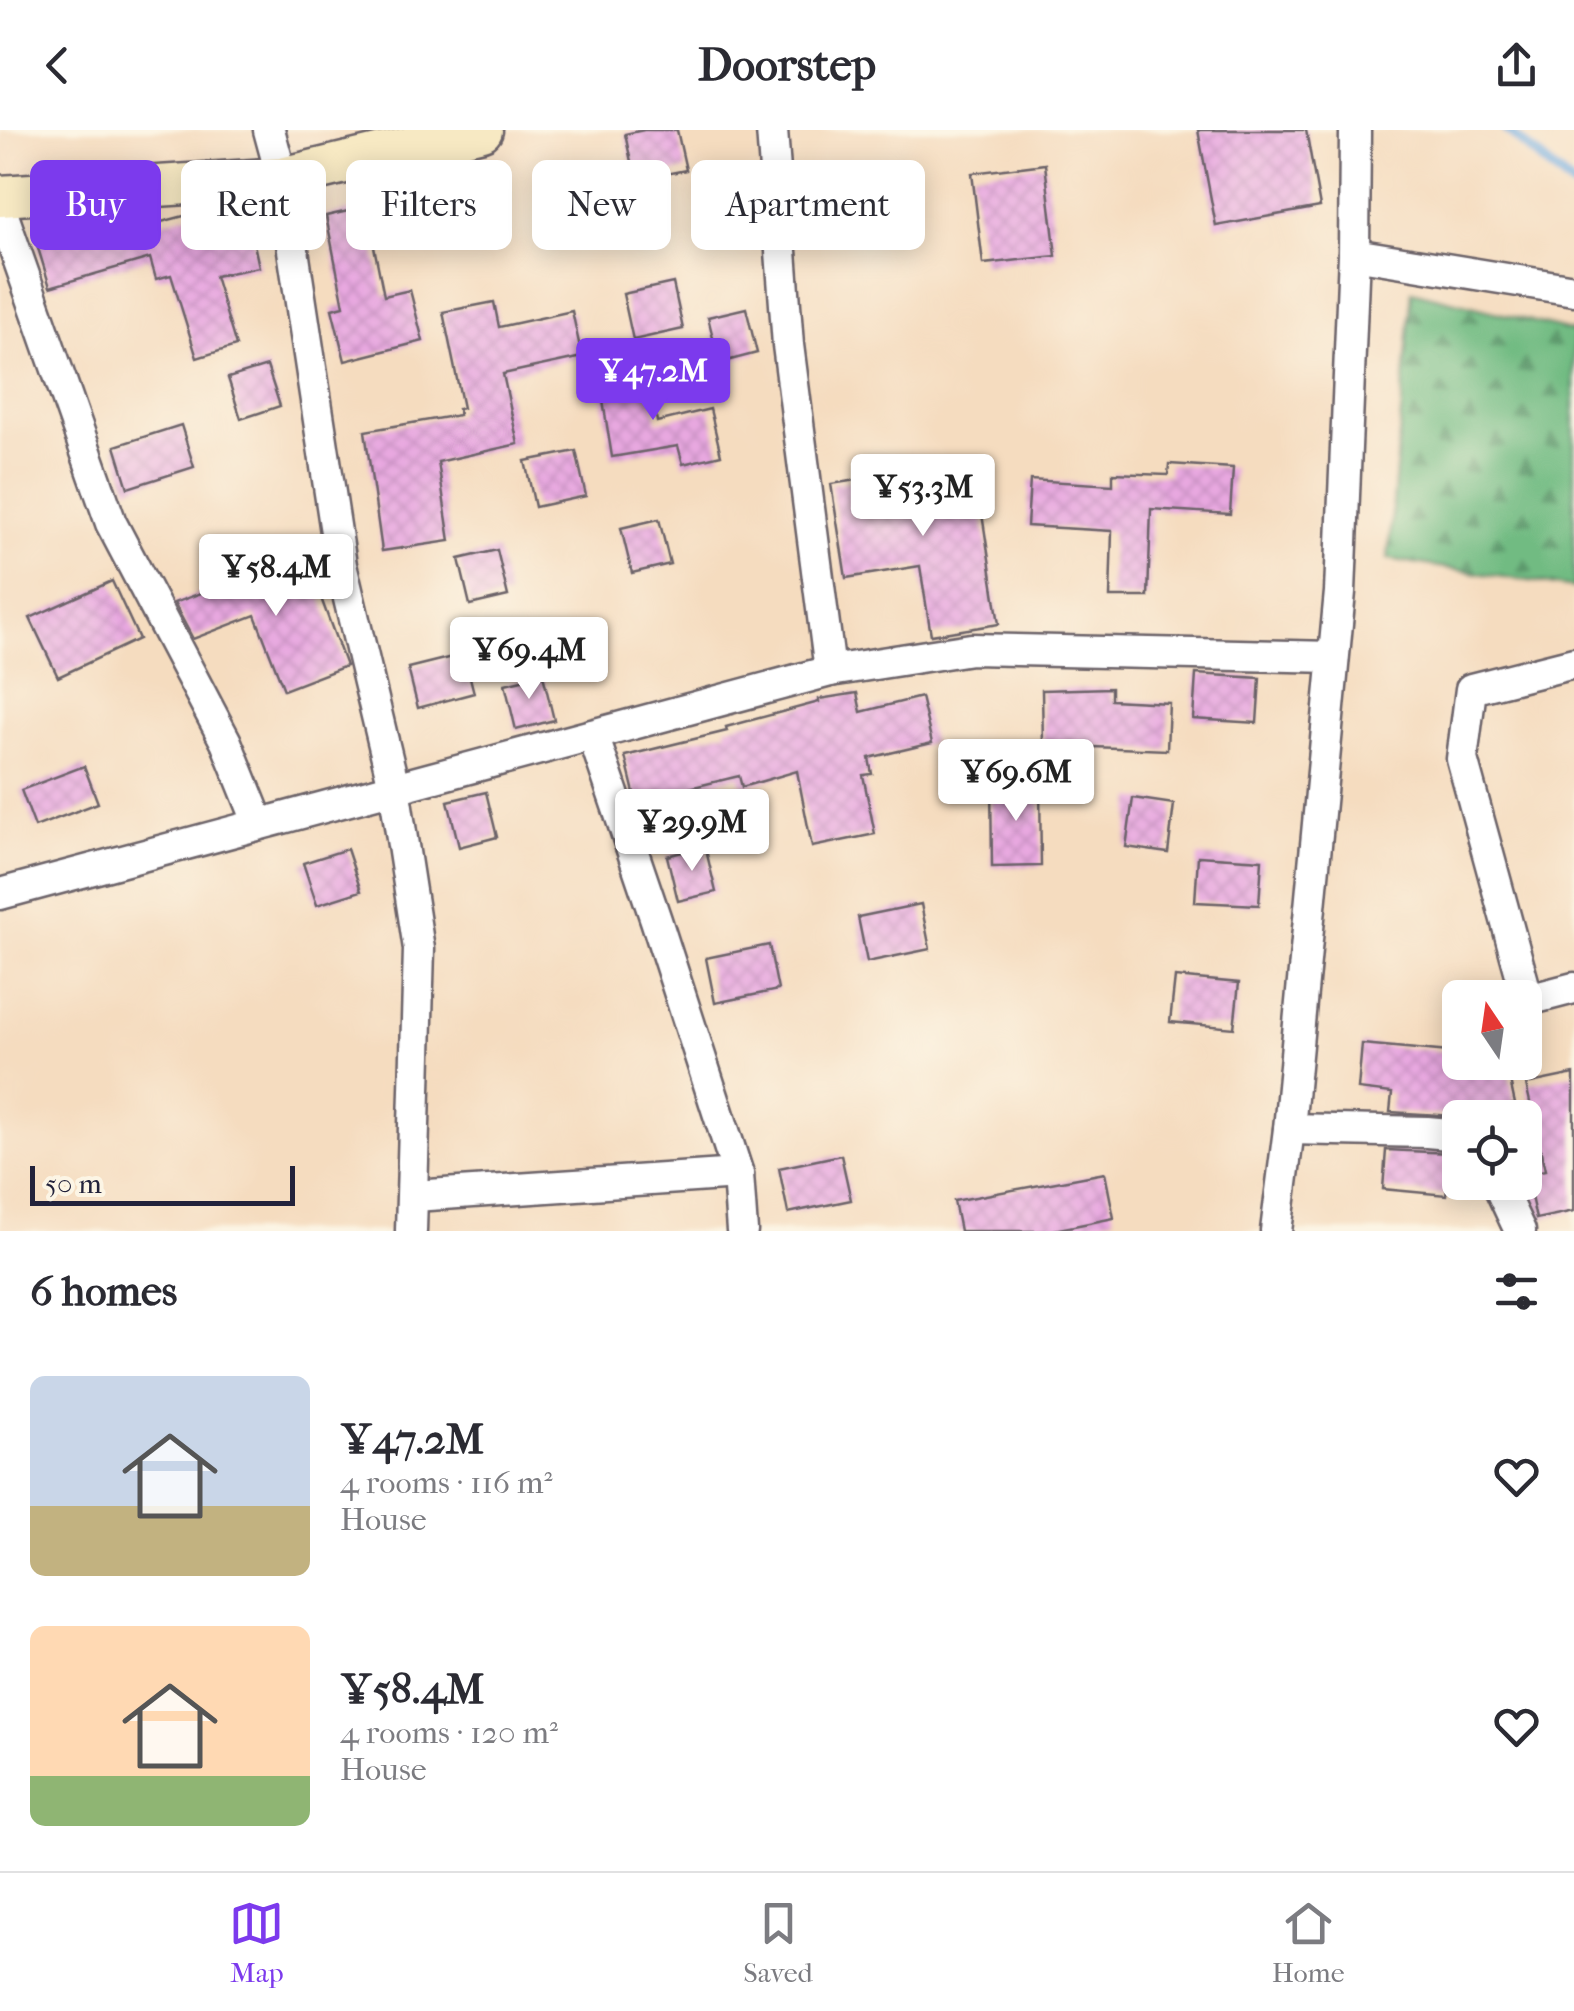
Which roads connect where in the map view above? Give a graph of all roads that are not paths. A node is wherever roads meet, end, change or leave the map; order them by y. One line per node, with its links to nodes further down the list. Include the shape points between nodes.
1 (269, 130): 5 (street)
2 (482, 130): 6 (street)
3 (772, 130): 15 (street, via 788,345)
4 (1356, 130): 11 (street)
5 (277, 160)
6 (326, 167)
7 (181, 184): 8 (street)
8 (0, 196)
9 (0, 207): 18 (street, via 110,522 226,742)
10 (293, 250): 17 (street, via 342,565)
11 (1354, 254): 12 (street); 13 (street)
12 (1574, 290)
13 (1333, 657): 15 (street, via 971,649); 21 (street)
14 (1574, 663): 20 (street, via 1471,689 1462,759 1528,1000)
15 (830, 672): 16 (street)
16 (592, 735): 17 (street); 23 (street)
17 (394, 786): 18 (street); 24 (street, via 419,949)
18 (260, 824): 19 (street)
19 (0, 894)
20 (1574, 988)
21 (1289, 1129): 22 (street); 28 (street)
22 (1442, 1133)
23 (738, 1174): 24 (street); 27 (street)
24 (414, 1196): 26 (street)
25 (1505, 1200): 29 (street)
26 (412, 1231)
27 (742, 1231)
28 (1276, 1231)
29 (1520, 1231)

